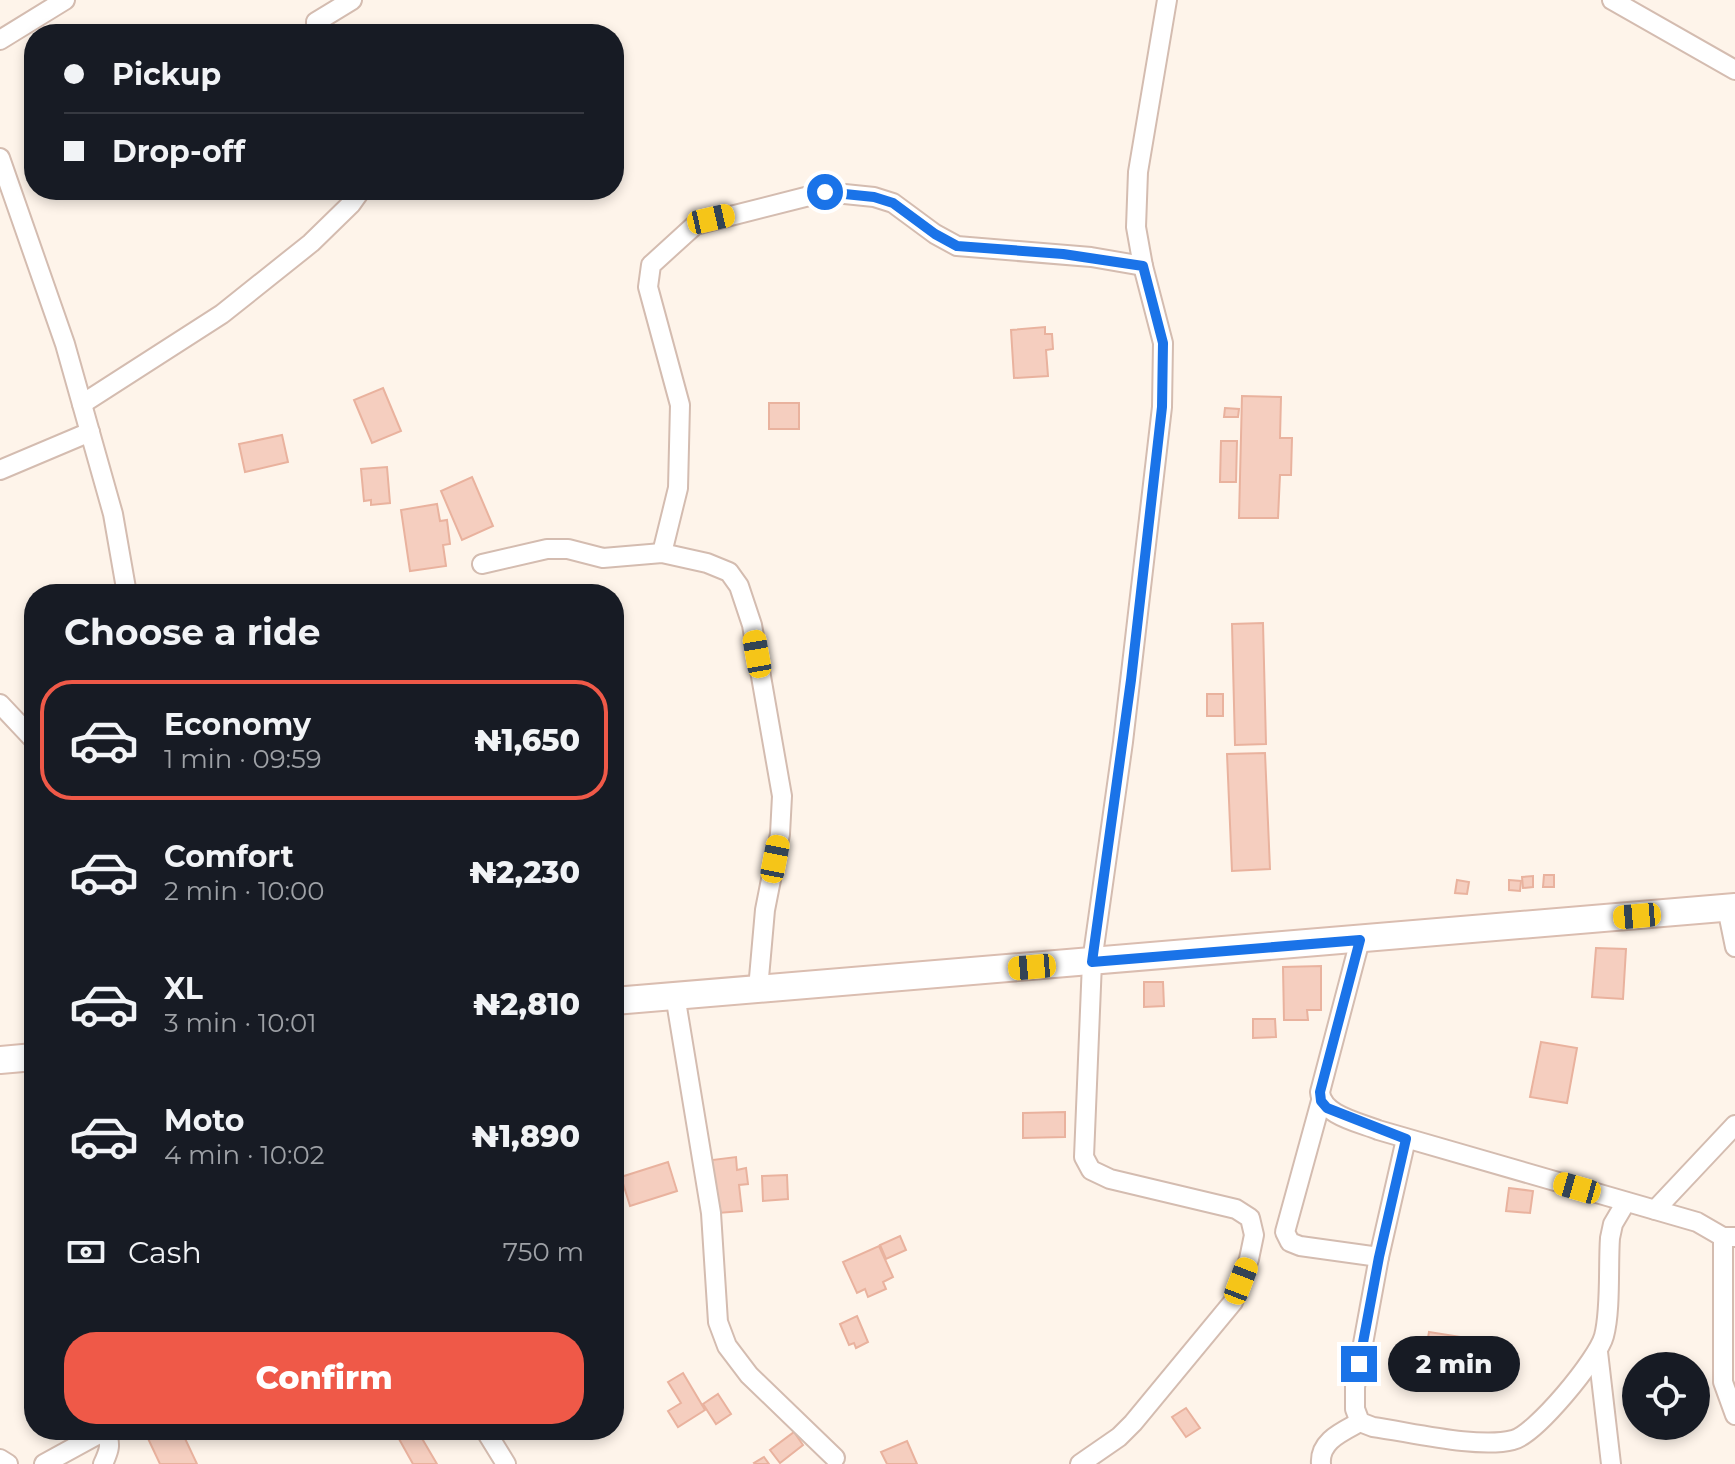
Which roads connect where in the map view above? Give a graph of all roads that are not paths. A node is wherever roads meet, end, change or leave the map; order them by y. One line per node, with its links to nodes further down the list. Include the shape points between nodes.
1 (65, 0): 5 (street)
2 (352, 0): 6 (street)
3 (1167, 0): 12 (street, via 1138,172 1136,227)
4 (1612, 0): 9 (street)
5 (26, 24)
6 (316, 24)
7 (24, 25): 8 (street)
8 (0, 40)
9 (1735, 70)
10 (0, 158): 13 (street)
11 (354, 200): 13 (street, via 311,243 222,314)
12 (1143, 266): 16 (street, via 957,246 893,203 849,194 825,192 695,225 648,272 680,405 678,488); 24 (street, via 1163,343 1162,407)
13 (82, 404): 14 (street)
14 (90, 432): 15 (street); 18 (street)
15 (0, 470)
16 (662, 553): 17 (street, via 603,558 547,549); 25 (street, via 729,572 752,625 782,796)
17 (482, 564)
18 (125, 584)
19 (0, 704): 20 (street)
20 (24, 729)
21 (1731, 908): 22 (main road); 23 (street)
22 (1360, 940): 24 (main road); 30 (street)
23 (1735, 947)
24 (1092, 962): 25 (main road); 49 (street, via 1084,1157 1091,1170 1236,1209 1250,1218 1254,1235 1233,1302 1133,1423)
25 (758, 989): 26 (main road)
26 (675, 995): 27 (main road); 43 (street, via 711,1213 718,1322 727,1346 749,1375)
27 (624, 1000)
28 (24, 1058): 29 (main road)
29 (0, 1060)
30 (1321, 1101): 32 (street); 36 (street, via 1285,1232 1300,1246)
31 (1735, 1125): 34 (street)
32 (1406, 1139): 33 (street); 36 (street)
33 (1626, 1202): 34 (street); 37 (street, via 1610,1238 1605,1334)
34 (1655, 1210): 35 (street)
35 (1729, 1237): 38 (street, via 1723,1382)
36 (1379, 1257): 39 (street, via 1355,1387)
37 (1598, 1352): 39 (street, via 1551,1409 1511,1441 1481,1442); 51 (street)
38 (1735, 1415)
39 (1360, 1422): 50 (street, via 1325,1445)
40 (88, 1440): 46 (street)
41 (110, 1440): 47 (street)
42 (491, 1440): 48 (street)
43 (835, 1458)
44 (0, 1459): 45 (street)
45 (8, 1464)
46 (44, 1464)
47 (103, 1464)
48 (506, 1464)
49 (1080, 1464)
50 (1321, 1464)
51 (1611, 1464)

